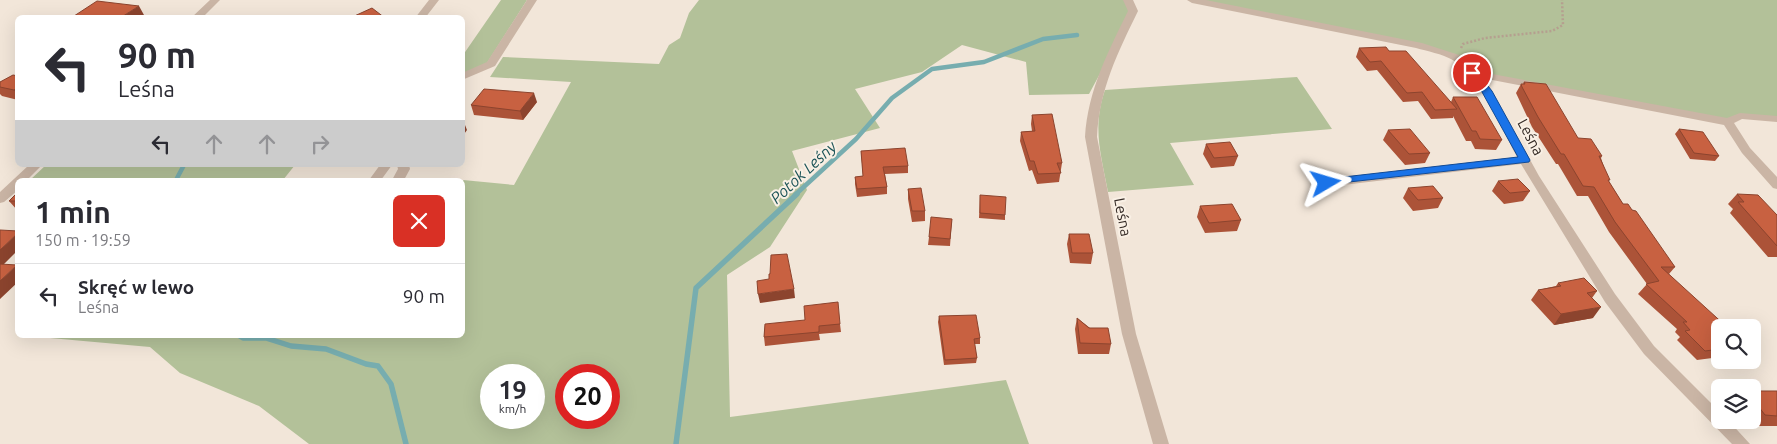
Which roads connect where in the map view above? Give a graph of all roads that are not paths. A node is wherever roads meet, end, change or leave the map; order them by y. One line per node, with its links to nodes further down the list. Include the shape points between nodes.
1 (215, 0): 6 (street)
2 (434, 0): 7 (street)
3 (532, 0): 9 (street, via 491,64)
4 (1128, 0): 21 (street, Leśna, via 1133,11 1094,97 1091,138 1129,334)
5 (1192, 0): 8 (street, Leśna, via 1418,45 1455,57)
6 (199, 15)
7 (422, 15)
8 (1472, 73): 11 (street); 12 (street, Leśna, via 1487,91)
9 (465, 76)
10 (1777, 119): 11 (street, via 1740,116)
11 (1728, 122): 18 (street, via 1746,150)
12 (1525, 160): 17 (street); 22 (street, Leśna, via 1600,283 1644,343)
13 (34, 167): 15 (street)
14 (385, 167): 16 (street)
15 (22, 178)
16 (376, 178)
17 (1326, 183)
18 (1777, 184)
19 (15, 185): 20 (street)
20 (0, 199)
21 (1161, 444)
22 (1742, 444)

